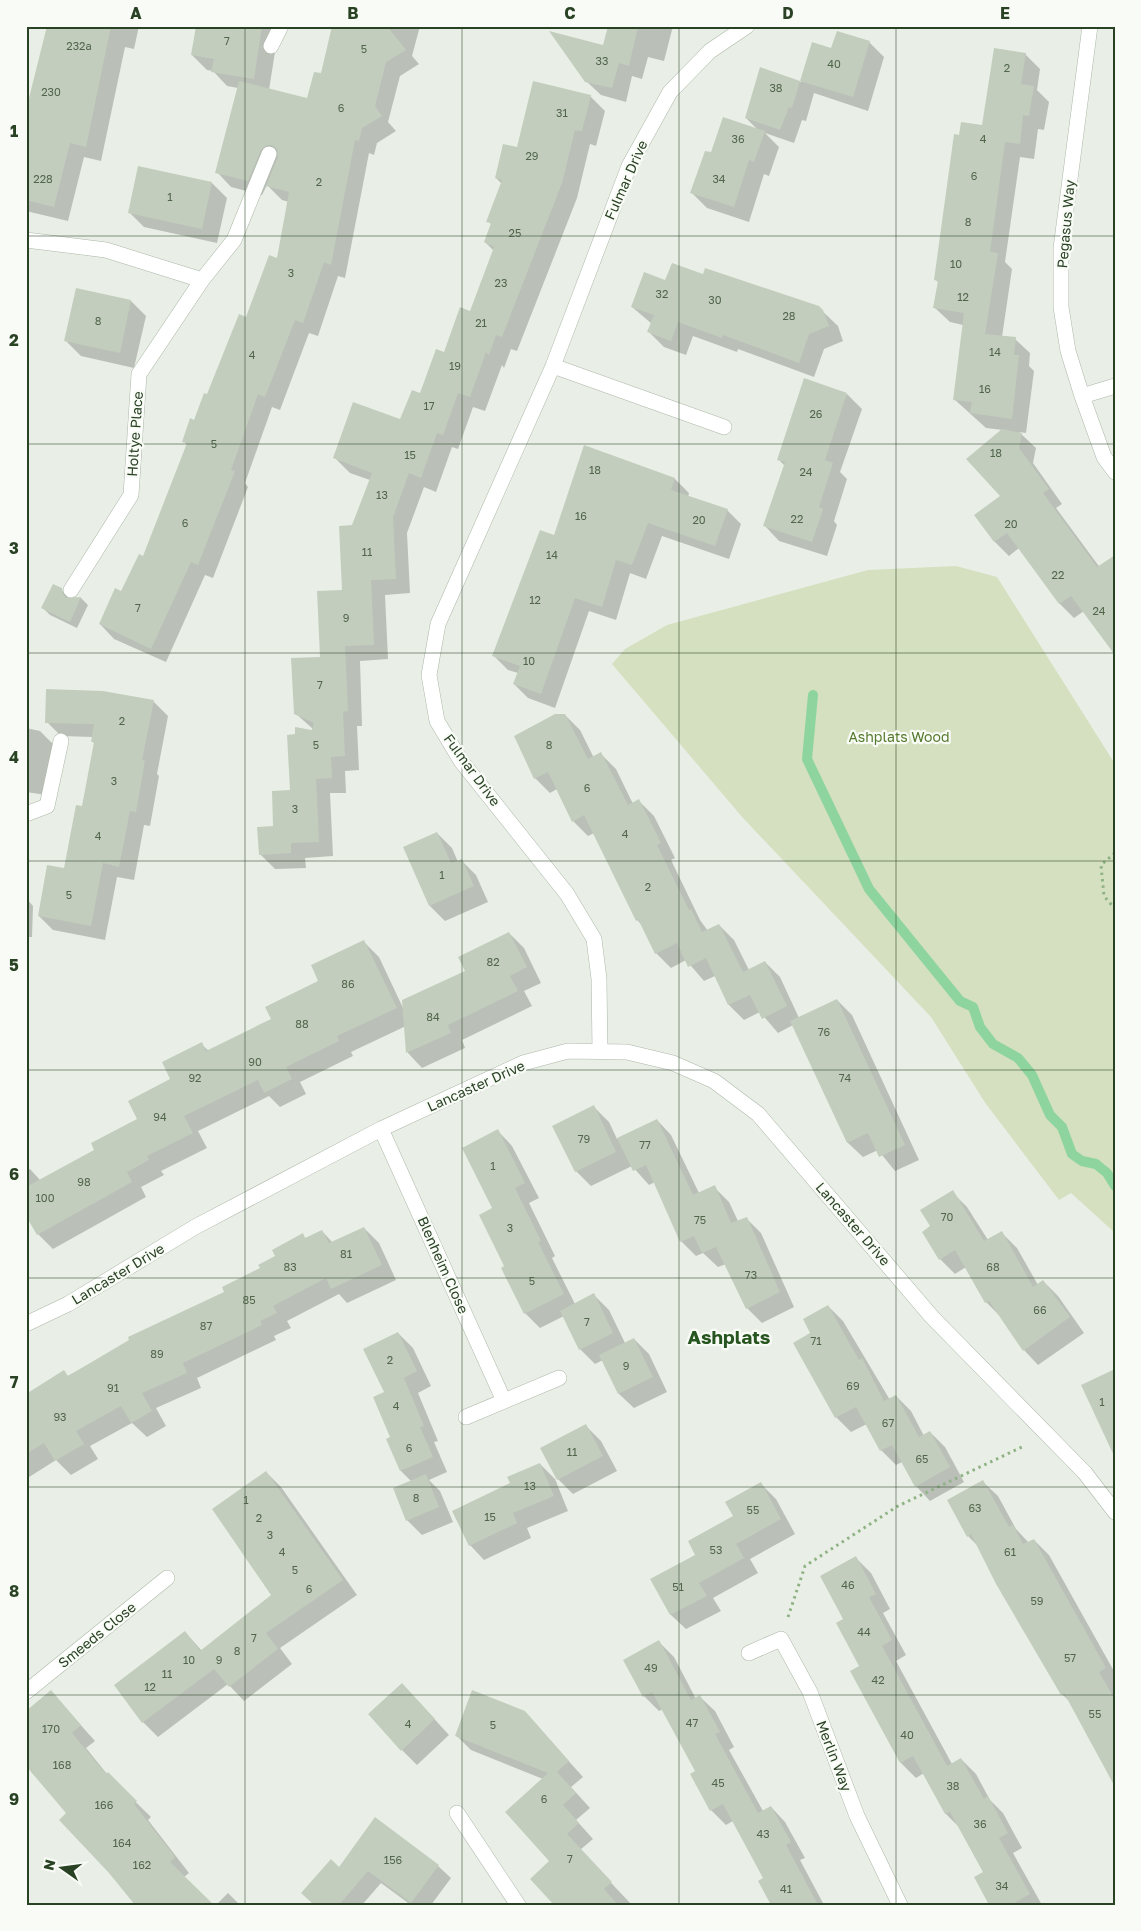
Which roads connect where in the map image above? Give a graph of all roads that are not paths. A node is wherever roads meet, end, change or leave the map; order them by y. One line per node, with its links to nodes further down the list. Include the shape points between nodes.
1 (281, 26): 4 (street)
2 (747, 26): 8 (street, Fulmar Drive, via 710,51 670,92 629,166)
3 (1090, 26): 10 (street, Pegasus Way, via 1061,248 1061,307 1068,352)
4 (271, 46)
5 (269, 154): 7 (street, Holtye Place, via 234,240)
6 (26, 240): 7 (street, via 106,250)
7 (202, 280): 13 (street, Holtye Place, via 138,374 131,495)
8 (553, 366): 11 (street); 16 (street, Fulmar Drive, via 438,624 429,675 437,721 461,761 567,894 594,939 599,979)
9 (1115, 386): 10 (street)
10 (1082, 396): 12 (street, Pegasus Way, via 1104,457)
11 (724, 427)
12 (1115, 472)
13 (71, 590)
14 (61, 741): 15 (street, via 47,806)
15 (26, 814)
16 (600, 1050): 17 (street, Lancaster Drive, via 568,1051 523,1063); 22 (street, Lancaster Drive, via 627,1052 673,1063 714,1081 758,1114 932,1317 1085,1473)
17 (381, 1129): 18 (street, Lancaster Drive, via 195,1227 68,1304); 20 (street, Blenheim Close)
18 (26, 1324)
19 (558, 1378): 20 (street)
20 (504, 1401): 21 (street)
21 (466, 1417)
22 (1115, 1512)
23 (167, 1578): 25 (street, Smeeds Close)
24 (750, 1653): 28 (street, Merlin Way, via 782,1639 810,1692 857,1816)
25 (26, 1692)
26 (457, 1813): 27 (street)
27 (518, 1905)
28 (900, 1905)

